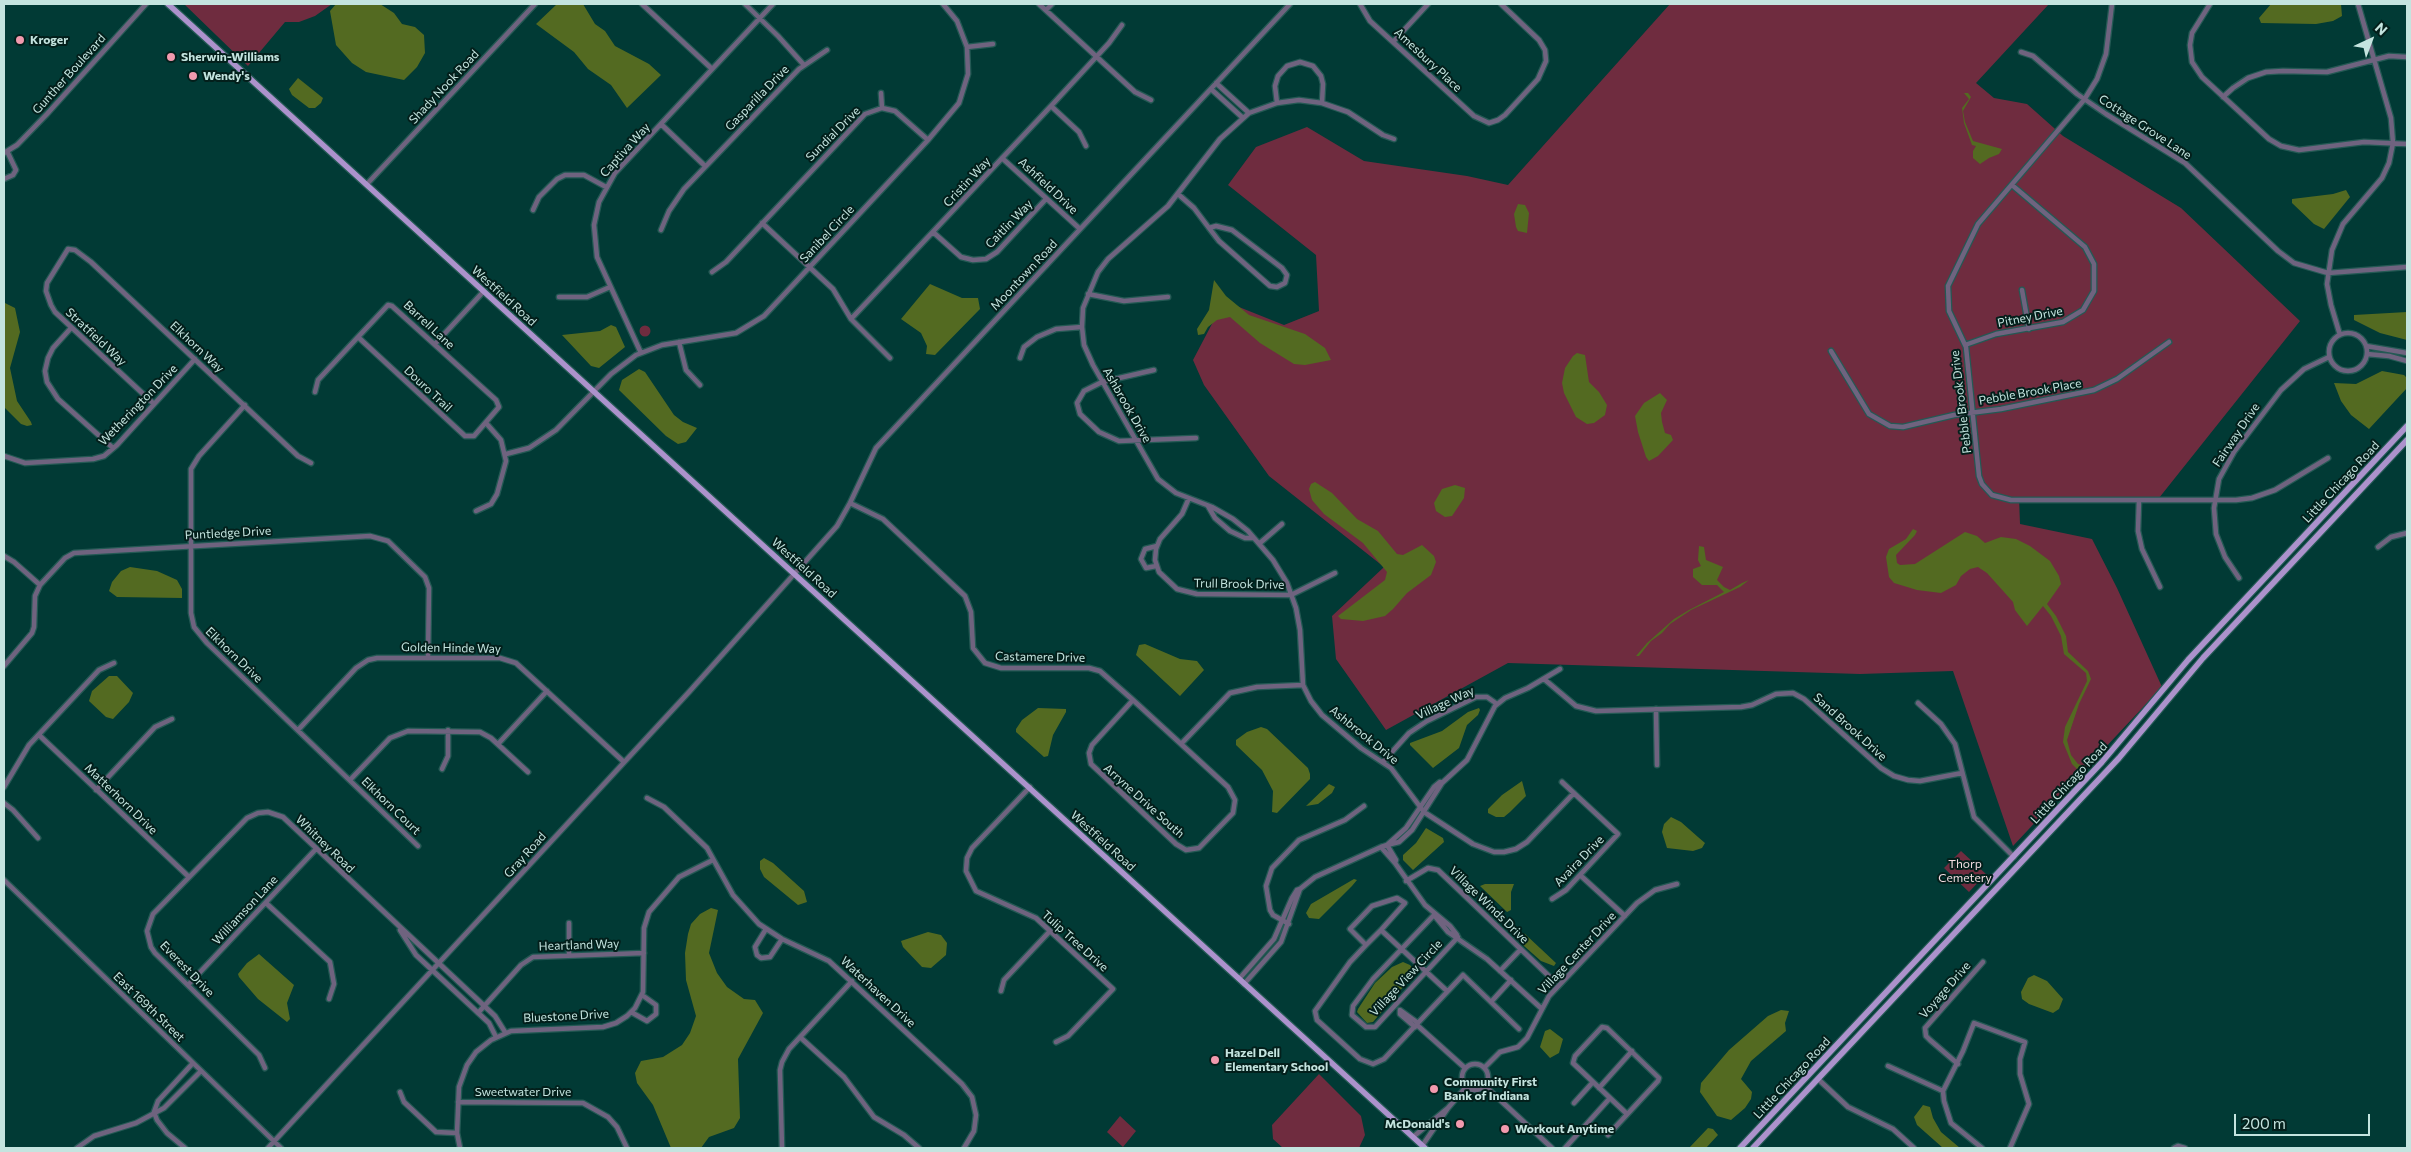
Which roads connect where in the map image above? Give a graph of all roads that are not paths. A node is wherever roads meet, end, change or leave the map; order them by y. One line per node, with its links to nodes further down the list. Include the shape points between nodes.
1 (146, 4): 48 (street, Gunther Boulevard, via 47,114)
2 (168, 4): 52 (main road, Westfield Road)
3 (535, 4): 52 (street, Shady Nook Road)
4 (642, 4): 29 (street)
5 (745, 4): 18 (street)
6 (773, 4): 18 (street, Captiva Way)
7 (943, 4): 22 (street, Sanibel Circle, via 957,21)
8 (1039, 4): 17 (street)
9 (1052, 4): 17 (street)
10 (1290, 4): 30 (street, Moontown Road)
11 (1360, 4): 20 (street, Amesbury Place, via 1366,16)
12 (1428, 4): 20 (street)
13 (1501, 4): 20 (street, Amesbury Place, via 1539,40 1545,50 1546,61 1538,79 1498,120 1490,122 1474,116)
14 (2112, 4): 35 (street, Pebble Brook Drive, via 2104,64)
15 (2210, 4): 33 (street, via 2195,27 2190,52 2196,70)
16 (2358, 4): 27 (street)
17 (1046, 10): 25 (street)
18 (760, 18): 28 (street); 29 (street, Captiva Way)
19 (1122, 25): 25 (street, Cristin Way)
20 (1393, 42)
21 (992, 44): 22 (street)
22 (967, 47): 44 (street, Sanibel Circle, via 968,74 962,96 950,116)
23 (828, 50): 28 (street, Gasparilla Drive)
24 (2021, 52): 35 (street, Cottage Grove Lane, via 2033,56)
25 (1097, 57): 34 (street, via 1135,92); 38 (street, Cristin Way)
26 (2407, 57): 27 (street, via 2389,56)
27 (2374, 60): 33 (street, via 2327,72 2283,70 2258,74 2240,83); 45 (street, via 2391,118)
28 (804, 65): 50 (street, Gasparilla Drive)
29 (711, 68): 42 (street, Captiva Way)
30 (1216, 83): 31 (street, Moontown Road); 40 (street)
31 (1211, 89): 41 (street); 61 (street, Moontown Road)
32 (881, 93): 39 (street)
33 (2224, 97): 45 (street, via 2262,134 2287,148 2306,150 2355,143)
34 (1151, 100)
35 (2084, 100): 53 (street, Pebble Brook Drive); 67 (street, Cottage Grove Lane, via 2185,163 2283,256 2301,266)
36 (1277, 103): 37 (street, Ashbrook Drive, via 1299,100); 37 (street, via 1275,86 1278,76 1287,66 1300,62 1313,66 1321,76); 40 (street, Ashbrook Drive)
37 (1322, 103): 43 (street, Ashbrook Drive, via 1348,112)
38 (1051, 106): 47 (street, via 1079,132); 49 (street, Cristin Way)
39 (882, 108): 44 (street, via 900,114); 58 (street, Sundial Drive, via 860,119)
40 (1249, 113): 41 (street, Ashbrook Drive)
41 (1243, 118): 55 (street, Ashbrook Drive, via 1220,139)
42 (662, 125): 50 (street); 54 (street, Captiva Way)
43 (1394, 139)
44 (928, 140): 64 (street, Sanibel Circle)
45 (2393, 143): 46 (street); 67 (street, via 2382,178 2339,232)
46 (2407, 144)
47 (1086, 146)
48 (6, 152): 51 (street, via 16,170)
49 (1002, 158): 56 (street, Ashfield Drive); 62 (street, Cristin Way)
50 (705, 166): 60 (street, Gasparilla Drive, via 675,200)
51 (4, 179)
52 (367, 184): 70 (main road, Westfield Road)
53 (2012, 184): 77 (street, Pitney Drive, via 2085,247 2095,273 2094,291 2083,310 2063,322); 83 (street, Pebble Brook Drive, via 1975,229 1948,286 1948,311)
54 (606, 187): 57 (street, via 584,175 565,175 539,197); 68 (street, Captiva Way, via 596,213 594,234 597,257)
55 (1178, 194): 59 (street); 71 (street, Ashbrook Drive, via 1108,259)
56 (1046, 199): 61 (street, Ashfield Drive); 62 (street, Caitlin Way, via 997,252 986,258 973,260 961,256)
57 (533, 210)
58 (762, 223): 64 (street); 66 (street, Sundial Drive, via 726,262)
59 (1209, 228): 59 (street, via 1226,248 1270,286 1284,283 1287,278 1285,271 1232,230 1220,226)
60 (661, 230)
61 (1080, 230): 115 (street, Moontown Road, via 876,448)
62 (933, 232): 74 (street, Cristin Way)
63 (68, 249): 76 (street, Stratfield Way, via 50,276 46,291 55,312); 92 (street, Elkhorn Way, via 75,250 91,262)
64 (810, 267): 74 (street, via 837,294); 80 (street, Sanibel Circle, via 752,325 736,333)
65 (2407, 267): 67 (street, Cottage Grove Lane)
66 (712, 272)
67 (2328, 273): 78 (street, via 2331,305)
68 (610, 287): 73 (street, via 587,297); 86 (street, Captiva Way)
69 (2022, 290): 77 (street)
70 (484, 291): 82 (street); 98 (main road, Westfield Road)
71 (1088, 294): 72 (street, via 1124,301); 75 (street, Ashbrook Drive)
72 (1168, 296)
73 (559, 297)
74 (851, 319): 90 (street)
75 (1082, 327): 91 (street, via 1056,329 1037,337 1024,347); 95 (street, Ashbrook Drive, via 1087,353)
76 (72, 328): 99 (street, Stratfield Way); 107 (street, via 48,358 47,382 58,399)
77 (2029, 329): 83 (street, Pitney Drive, via 1996,334)
78 (2340, 335): 84 (street, via 2355,335); 89 (street, via 2330,344)
79 (358, 337): 82 (street, Barrell Lane, via 388,306 392,306); 97 (street, Barrell Lane, via 318,380); 102 (street, Douro Trail, via 465,436 474,436)
80 (679, 342): 86 (street, Sanibel Circle); 96 (street, via 686,370)
81 (2169, 342): 101 (street, Pebble Brook Place, via 2118,379 2094,390)
82 (435, 344): 102 (street, Barrell Lane, via 498,402 498,410)
83 (1965, 344): 101 (street, Pebble Brook Drive)
84 (2366, 346): 87 (street); 88 (street)
85 (1831, 351): 101 (street, Pebble Brook Place, via 1865,409 1880,422 1903,428 1947,416)
86 (641, 352): 98 (street, Sanibel Circle, via 619,366)
87 (2407, 353)
88 (2367, 354): 89 (street, via 2362,365 2349,371 2335,367); 93 (street)
89 (2329, 357): 114 (street, Fairway Drive, via 2304,369 2281,390 2226,464)
90 (890, 358)
91 (1020, 358)
92 (195, 359): 99 (street, Wetherington Drive); 100 (street, Elkhorn Way)
93 (2407, 362)
94 (1154, 370): 95 (street)
95 (1102, 382): 106 (street, Ashbrook Drive); 106 (street, via 1080,394 1077,403 1080,414 1108,438)
96 (700, 385)
97 (315, 392)
98 (595, 392): 108 (street, Sanibel Circle, via 556,430 529,448); 127 (main road, Westfield Road)
99 (154, 404): 107 (street, Wetherington Drive)
100 (245, 406): 111 (street, Elkhorn Way, via 298,456); 122 (street, Elkhorn Drive, via 193,463 190,474)
101 (1973, 413): 113 (street, Pebble Brook Drive, via 1979,476 1992,495 2011,500)
102 (486, 423): 108 (street, via 501,440)
103 (2407, 426): 174 (main road, Little Chicago Road, via 2202,645 2125,736)
104 (1196, 438): 106 (street)
105 (2407, 440): 236 (main road, Little Chicago Road, via 2202,658 2119,758)
106 (1137, 441): 112 (street, Ashbrook Drive, via 1158,479)
107 (113, 448): 109 (street, Wetherington Drive, via 104,456 93,459 25,463)
108 (506, 454): 117 (street, via 497,494 491,504)
109 (4, 456)
110 (2328, 458): 114 (street, Pebble Brook Drive, via 2268,493 2245,500)
111 (311, 463)
112 (1189, 498): 116 (street, Ashbrook Drive); 123 (street, via 1182,514)
113 (2139, 500): 114 (street, Pebble Brook Drive); 131 (street, via 2140,544)
114 (2214, 501): 129 (street, Fairway Drive, via 2214,523 2219,544)
115 (850, 503): 127 (street, Moontown Road, via 837,526); 140 (street, Castamere Drive, via 883,519 965,596 971,612 973,648 985,663 1001,668 1094,669)
116 (1207, 505): 120 (street, Ashbrook Drive); 120 (street, via 1215,518 1230,531 1244,538)
117 (476, 511)
118 (1282, 524): 121 (street)
119 (2407, 532): 124 (street, via 2391,537)
120 (1255, 538): 121 (street, Ashbrook Drive)
121 (1260, 543): 132 (street, Ashbrook Drive, via 1279,568)
122 (190, 545): 130 (street, Puntledge Drive, via 74,553 65,558); 133 (street, Puntledge Drive, via 381,537 423,573 428,583); 145 (street, Elkhorn Drive, via 191,613 196,631)
123 (1157, 546): 126 (street); 126 (street, Trull Brook Drive, via 1145,549 1140,559 1146,568)
124 (2378, 547)
125 (4, 556): 130 (street)
126 (1156, 566): 132 (street, Trull Brook Drive, via 1172,586 1188,593)
127 (793, 572): 150 (street, Gray Road); 160 (main road, Westfield Road)
128 (1335, 573): 132 (street)
129 (2239, 578)
130 (40, 585): 135 (street, via 32,633)
131 (2160, 587)
132 (1291, 595): 138 (street, Ashbrook Drive, via 1300,630)
133 (428, 658): 139 (street, Golden Hinde Way, via 509,659); 145 (street, Golden Hinde Way, via 377,658 362,663)
134 (114, 663): 147 (street, via 99,670)
135 (4, 666)
136 (1560, 669): 137 (street)
137 (1544, 679): 142 (street); 143 (street, Sand Brook Drive, via 1583,709)
138 (1303, 685): 149 (street, via 1258,686 1230,693); 151 (street, Ashbrook Drive, via 1322,715)
139 (547, 691): 148 (street); 150 (street, Golden Hinde Way)
140 (1133, 700): 149 (street, Castamere Drive); 173 (street, Arryne Drive South, via 1096,739 1089,758 1095,770 1176,844)
141 (1918, 703): 155 (street, via 1951,737)
142 (1497, 704): 151 (street, Village Way, via 1487,697 1476,697 1427,721 1409,733); 158 (street, via 1467,760)
143 (1656, 709): 152 (street); 155 (street, Sand Brook Drive, via 1741,707 1776,694 1793,694 1804,699 1894,776 1920,781)
144 (172, 719): 161 (street, via 155,727)
145 (298, 730): 156 (street, Elkhorn Drive)
146 (448, 730): 148 (street, via 480,732); 153 (street, via 448,756); 156 (street, via 398,733)
147 (38, 735): 159 (street); 161 (street, Matterhorn Drive)
148 (498, 744): 154 (street)
149 (1181, 744): 173 (street, Castamere Drive, via 1228,787 1235,800 1233,814 1202,847)
150 (624, 762): 202 (street, Gray Road)
151 (1383, 762): 166 (street, Ashbrook Drive)
152 (1658, 765)
153 (442, 769)
154 (528, 772)
155 (1962, 772): 174 (street, via 1974,817)
156 (350, 780): 170 (street, Elkhorn Court)
157 (1562, 782): 162 (street)
158 (1442, 783): 166 (street, via 1434,787); 167 (street)
159 (4, 787)
160 (1030, 787): 193 (street, Tulip Tree Drive, via 972,848 966,871 976,891 1026,912); 206 (main road, Westfield Road)
161 (96, 790): 178 (street, Matterhorn Drive)
162 (1574, 793): 167 (street, Ashbrook Drive, via 1527,842 1504,852 1473,844); 177 (street, Avaira Drive, via 1618,834)
163 (647, 798): 175 (street, Waterhaven Drive, via 660,804 698,839)
164 (4, 803): 168 (street)
165 (1364, 806): 187 (street, via 1346,820 1299,840 1272,868 1267,881 1268,900 1273,915)
166 (1420, 808): 167 (street, Ashbrook Drive); 169 (street, via 1406,828)
167 (1424, 812): 169 (street, via 1405,836 1392,846)
168 (38, 838)
169 (1387, 845): 171 (street); 176 (street)
170 (418, 846)
171 (1381, 848): 176 (street); 182 (street, via 1315,877)
172 (316, 849): 178 (street, Whitney Road, via 283,817 268,812 258,813 247,818); 184 (street, Williamson Lane); 190 (street, Whitney Road)
173 (1191, 851)
174 (2014, 857): 266 (main road, Little Chicago Road)
175 (713, 860): 191 (street, Waterhaven Drive, via 737,901); 200 (street, via 679,877 652,907 645,922)
176 (1395, 863): 180 (street)
177 (1580, 875): 183 (street, Avaira Drive, via 1562,894); 186 (street)
178 (189, 877): 211 (street, Everest Drive, via 153,914 147,931 155,953)
179 (4, 880): 229 (street, East 169th Street)
180 (1406, 881): 185 (street); 198 (street, Village Winds Drive, via 1428,868 1438,870)
181 (1677, 884): 186 (street, Village Center Drive, via 1649,894)
182 (1300, 889): 187 (street, via 1292,898); 189 (street)
183 (1552, 899)
184 (266, 903): 211 (street, Williamson Lane); 215 (street, via 330,962 334,984)
185 (1434, 915): 194 (street, via 1448,932); 197 (street, Village View Circle)
186 (1625, 916): 219 (street, Village Center Drive, via 1549,996)
187 (1282, 921): 189 (street); 206 (street, via 1274,939)
188 (569, 923): 199 (street)
189 (1289, 924): 210 (street, via 1281,942)
190 (398, 927): 202 (street, Whitney Road); 203 (street, Whitney Road, via 409,946)
191 (766, 929): 195 (street, Waterhaven Drive); 195 (street, via 755,947 761,958 770,957)
192 (1381, 930): 196 (street); 196 (street, via 1405,903 1396,898 1372,906 1350,929); 197 (street)
193 (1050, 931): 212 (street, via 1006,978); 227 (street, Tulip Tree Drive, via 1113,989 1068,1036)
194 (1458, 937): 204 (street, Village View Circle); 205 (street)
195 (782, 940): 209 (street, Waterhaven Drive, via 825,957)
196 (1366, 945): 222 (street, via 1316,1008 1319,1022 1357,1057 1373,1064 1388,1056)
197 (1403, 950): 204 (street); 217 (street, Village View Circle, via 1368,984 1351,1012 1370,1028)
198 (1520, 950): 205 (street); 207 (street, Village Winds Drive)
199 (569, 954): 200 (street, Heartland Way); 218 (street, Heartland Way, via 528,959)
200 (644, 954): 214 (street)
201 (1983, 962): 230 (street, Voyage Drive, via 1928,1024 1925,1032)
202 (438, 964): 203 (street, Gray Road); 218 (street, Whitney Road)
203 (432, 971): 221 (street, Whitney Road); 252 (street, Gray Road)
204 (1426, 971): 213 (street); 217 (street, Village View Circle)
205 (1500, 971): 208 (street)
206 (1239, 979): 210 (main road, Westfield Road)
207 (1552, 979)
208 (1511, 980): 216 (street); 219 (street)
209 (852, 981): 226 (street); 263 (street, Waterhaven Drive, via 972,1097 976,1115 974,1131)
210 (1244, 984): 251 (main road, Westfield Road)
211 (188, 985): 232 (street, Everest Drive, via 259,1055)
212 (1002, 991)
213 (1448, 992): 216 (street, via 1463,975); 222 (street)
214 (642, 995): 220 (street, Bluestone Drive); 220 (street, via 656,1005 656,1014 647,1021)
215 (329, 999)
216 (1491, 1002): 223 (street)
217 (1394, 1005): 222 (street)
218 (484, 1006): 221 (street, Heartland Way); 224 (street, Whitney Road)
219 (1542, 1009): 234 (street, Village Center Drive, via 1533,1030 1521,1044 1500,1052)
220 (631, 1012): 224 (street, Bluestone Drive, via 616,1023 603,1027 526,1028)
221 (478, 1013): 225 (street, Whitney Road)
222 (1416, 1025): 233 (street)
223 (1520, 1029)
224 (505, 1032): 225 (street, Bluestone Drive)
225 (496, 1036): 244 (street, Bluestone Drive, via 480,1048 466,1066)
226 (800, 1037): 261 (street, via 786,1054 780,1070); 262 (street, via 844,1077 874,1117)
227 (1056, 1042)
228 (1632, 1051): 237 (street, via 1604,1027 1601,1028 1572,1061); 240 (street); 248 (street, via 1659,1078)
229 (193, 1063): 235 (street, East 169th Street); 247 (street, via 158,1101)
230 (1958, 1064): 241 (street); 270 (street, via 1974,1023 2025,1042 2020,1074 2028,1104)
231 (1888, 1066): 241 (street)
232 (265, 1068)
233 (1465, 1068): 234 (street, via 1474,1064); 239 (street, via 1462,1078)
234 (1484, 1068): 238 (street, via 1488,1075)
235 (201, 1071): 247 (street, via 164,1108); 252 (street, East 169th Street)
236 (1818, 1079): 267 (main road, Little Chicago Road); 268 (street, via 1848,1107 1893,1129)
237 (1593, 1082): 240 (street); 245 (street)
238 (1484, 1086): 239 (street, via 1477,1090); 264 (street)
239 (1466, 1087): 246 (street)
240 (1599, 1088): 243 (street)
241 (1943, 1090): 269 (street, via 1951,1123)
242 (400, 1092): 249 (street, via 404,1102 436,1132)
243 (1610, 1098): 248 (street); 265 (street)
244 (458, 1102): 249 (street, Bluestone Drive); 260 (street, Sweetwater Drive, via 583,1103 608,1117)
245 (1574, 1103)
246 (1448, 1108): 251 (street); 253 (street)
247 (154, 1112): 255 (street, via 136,1123 94,1136); 256 (street, via 167,1133)
248 (1627, 1114): 250 (street)
249 (457, 1133): 259 (street, Bluestone Drive)
250 (1608, 1135)
251 (1413, 1137): 253 (main road, Westfield Road)
252 (274, 1141): 257 (street, Gray Road); 258 (street, East 169th Street)
253 (1424, 1147)
254 (2176, 1147): 271 (street)
255 (77, 1148)
256 (185, 1148)
257 (268, 1148)
258 (281, 1148)
259 (460, 1148)
260 (627, 1148)
261 (782, 1148)
262 (919, 1148)
263 (964, 1148)
264 (1552, 1148)
265 (1564, 1148)
266 (1740, 1148)
267 (1753, 1148)
268 (1914, 1148)
269 (1982, 1148)
270 (2010, 1148)
271 (2185, 1148)

